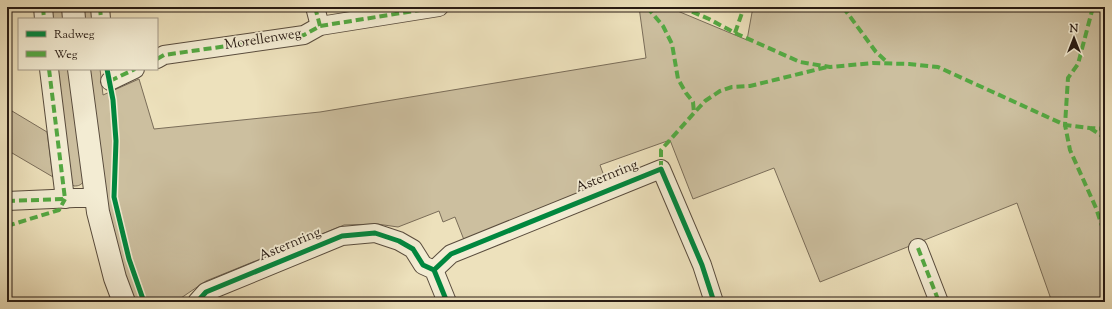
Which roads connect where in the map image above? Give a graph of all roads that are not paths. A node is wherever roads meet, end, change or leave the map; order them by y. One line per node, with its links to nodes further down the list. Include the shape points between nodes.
1 (43, 7): 6 (street)
2 (73, 7): 7 (street)
3 (100, 7): 8 (street)
4 (315, 7): 9 (street)
5 (439, 7): 9 (street, Morellenweg)
6 (44, 18)
7 (74, 18)
8 (101, 18)
9 (320, 26): 10 (street, Morellenweg, via 304,35 164,55)
10 (158, 58)
11 (49, 70): 15 (street)
12 (79, 70): 17 (street)
13 (133, 70): 14 (street)
14 (110, 81)
15 (64, 199): 16 (street); 17 (street)
16 (7, 201)
17 (96, 205): 20 (street)
18 (918, 248): 24 (street)
19 (434, 270): 21 (street, Asternring, via 423,265 413,249 400,241 375,233 342,236 206,292); 22 (street); 23 (street, Asternring, via 451,254 661,169 702,265)
20 (124, 302)
21 (196, 302)
22 (447, 302)
23 (714, 302)
24 (939, 302)

